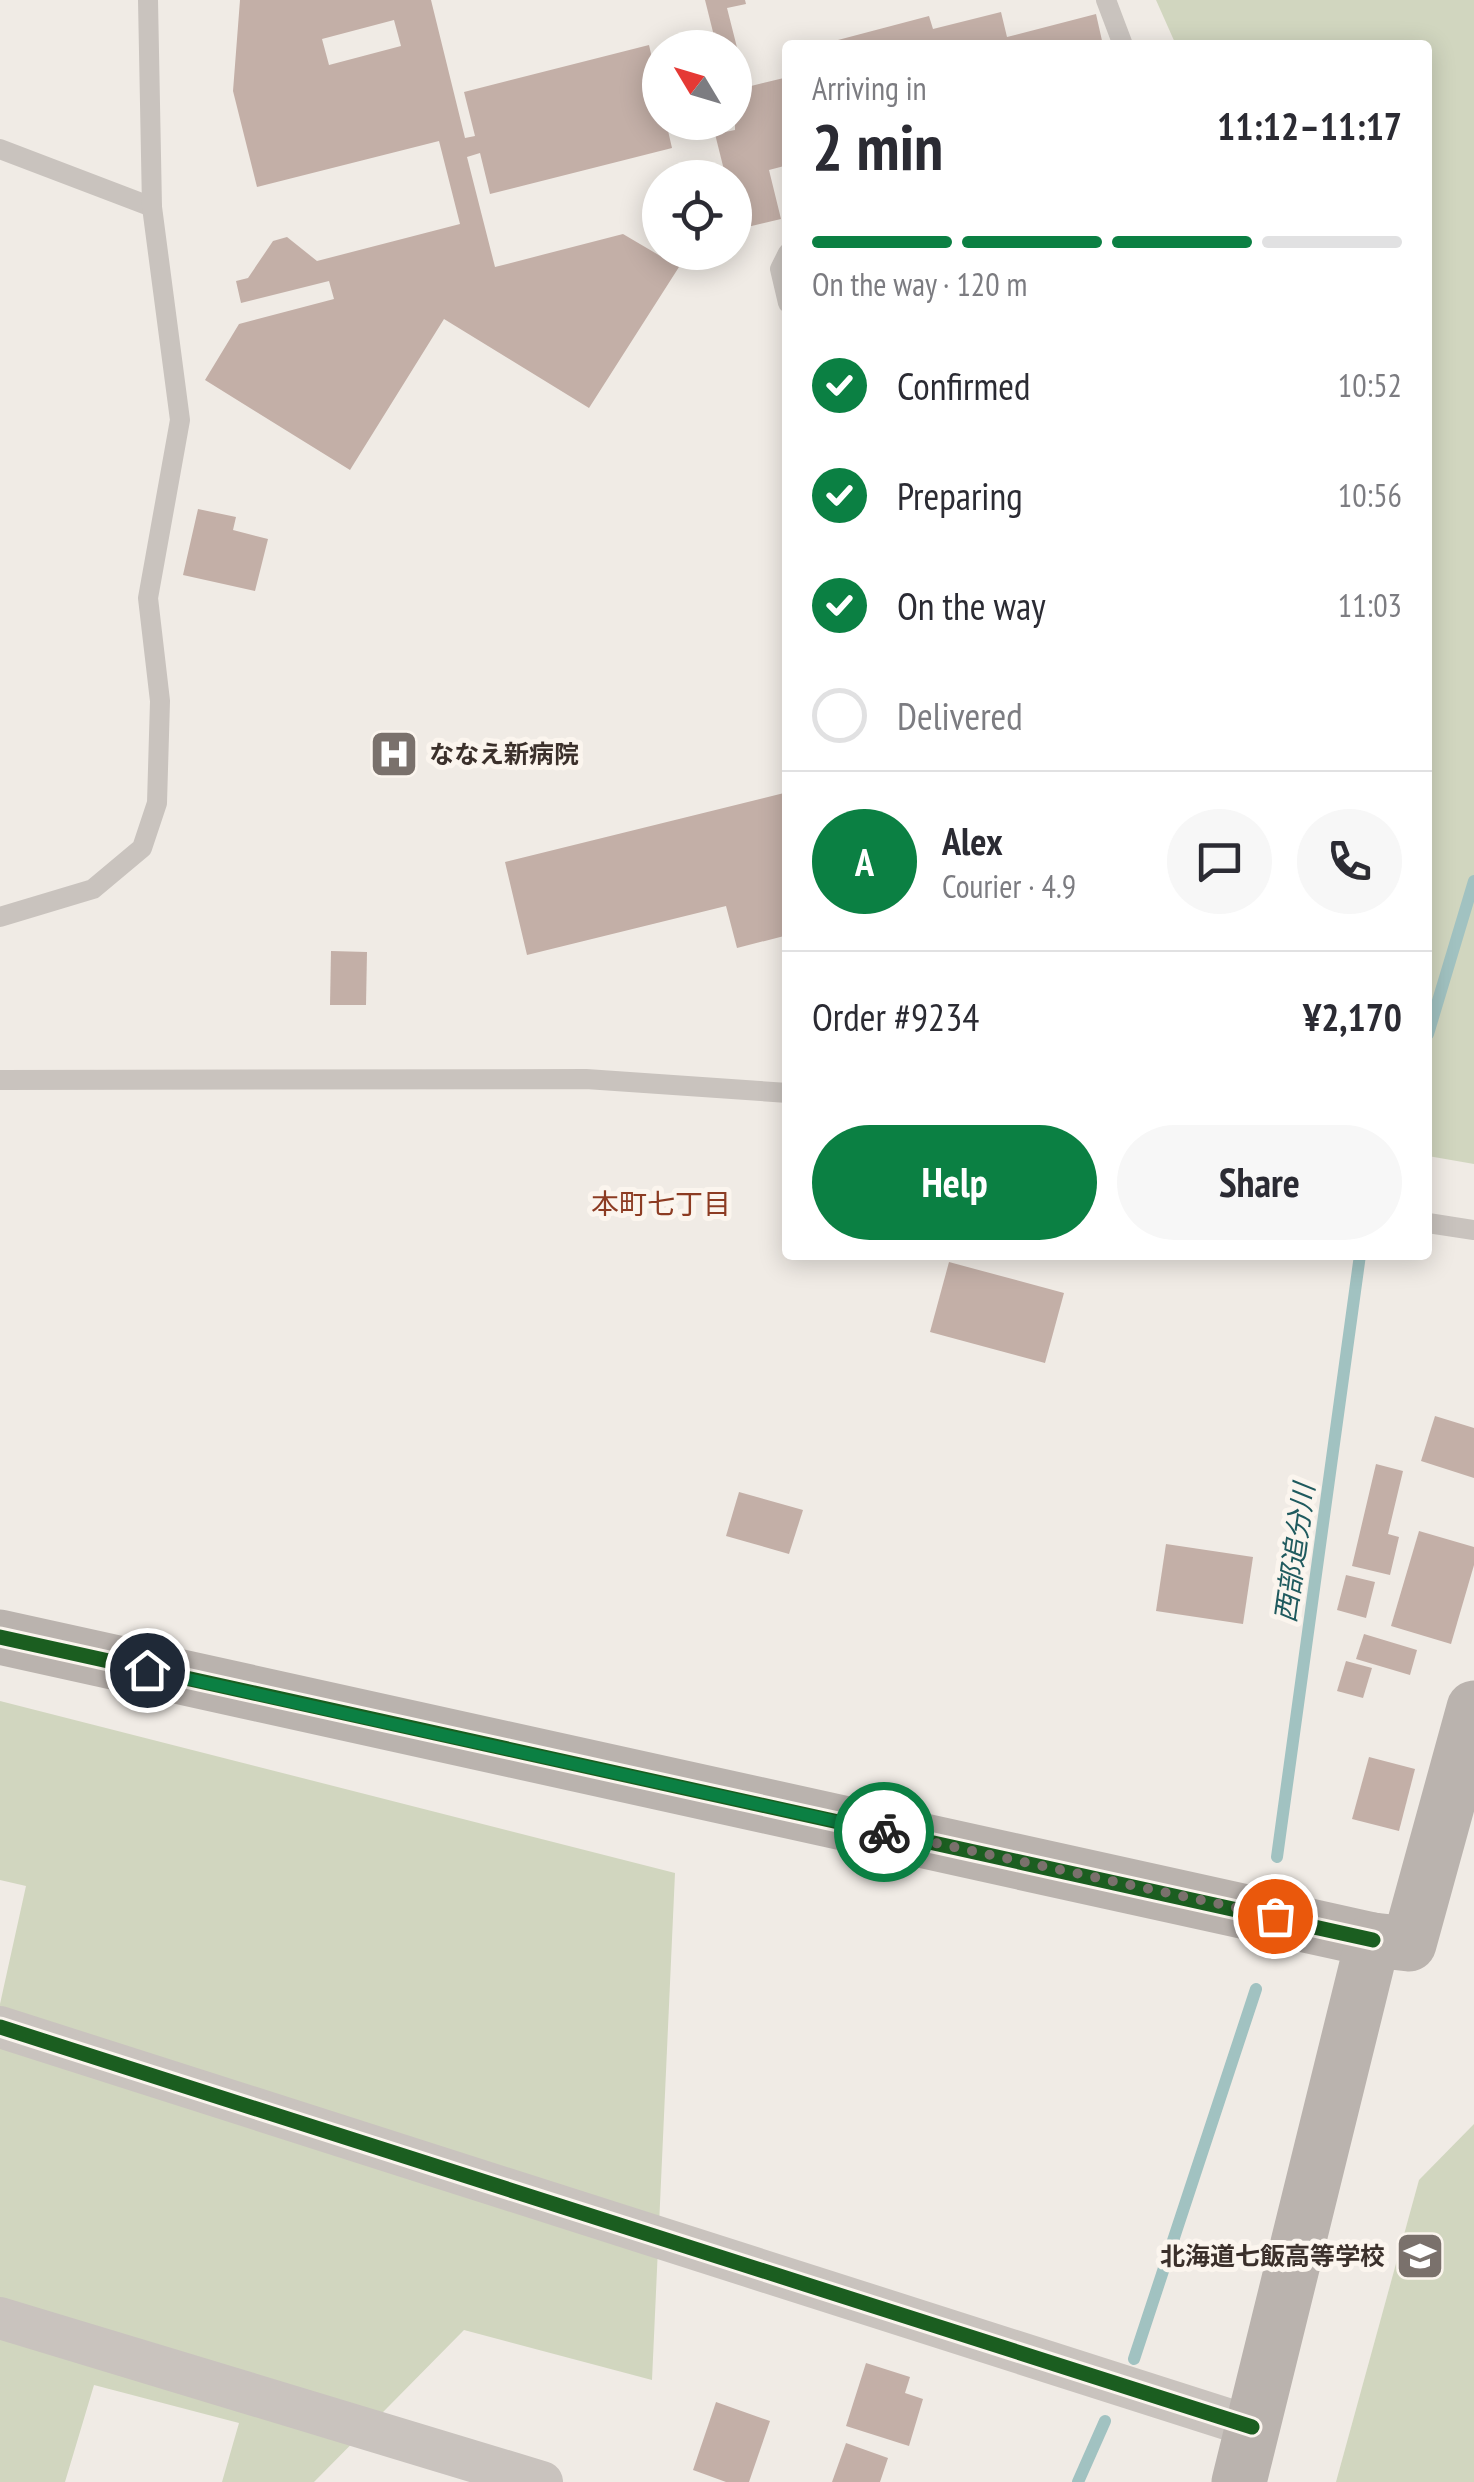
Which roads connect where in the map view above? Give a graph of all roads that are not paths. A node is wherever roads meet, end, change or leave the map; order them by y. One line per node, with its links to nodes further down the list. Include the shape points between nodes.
1 (148, 0): 5 (lane)
2 (1106, 0): 3 (lane)
3 (1121, 40)
4 (0, 149): 5 (lane)
5 (152, 207): 6 (lane, via 180,420 148,598 160,701 158,803 142,848 94,889)
6 (0, 916)
7 (0, 1080): 8 (lane, via 586,1079)
8 (782, 1093)
9 (1432, 1224): 10 (lane)
10 (1474, 1230)
11 (0, 1637): 13 (street)
12 (1474, 1708): 13 (street, via 1409,1944)
13 (1373, 1940): 16 (street)
14 (0, 2027): 16 (street)
15 (0, 2318): 17 (street)
16 (1252, 2427): 18 (street)
17 (542, 2482)
18 (1238, 2482)

